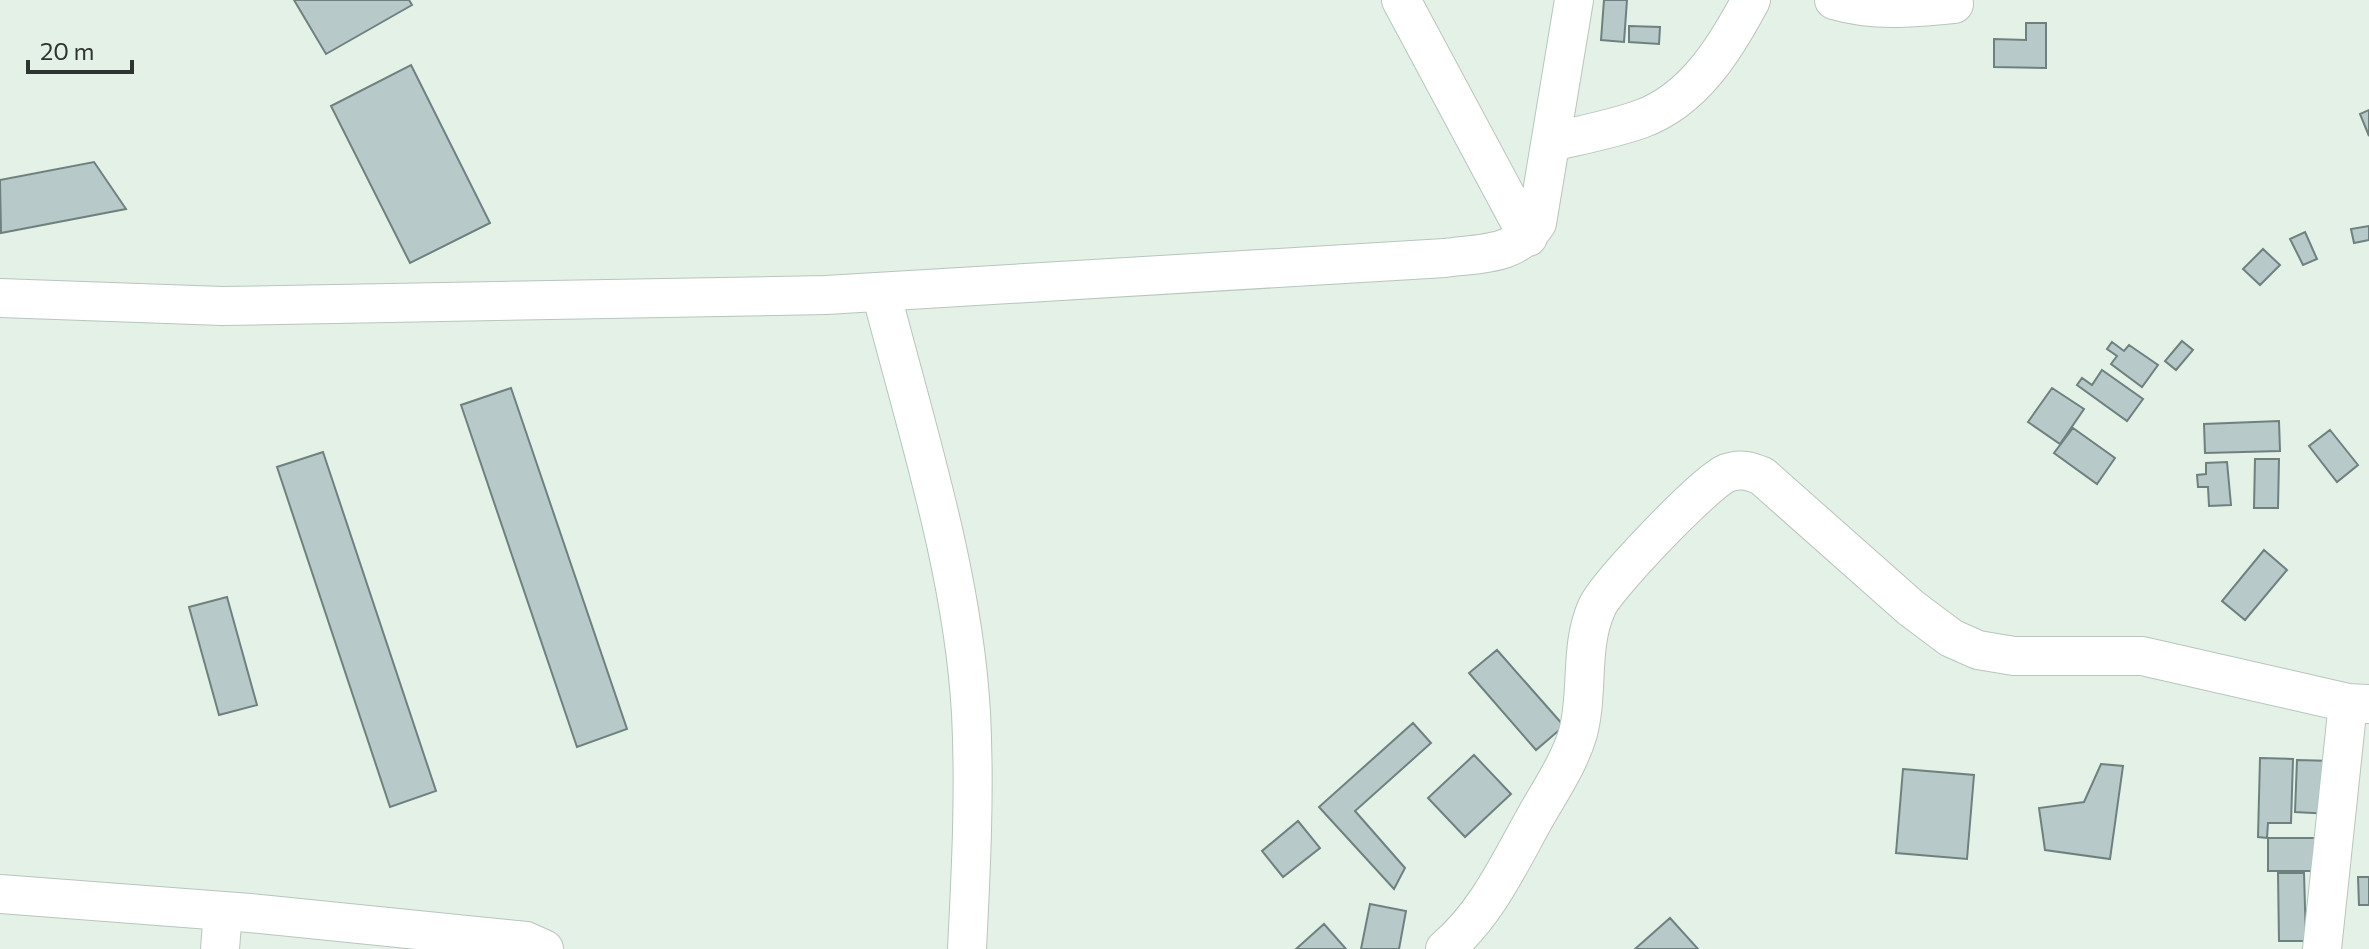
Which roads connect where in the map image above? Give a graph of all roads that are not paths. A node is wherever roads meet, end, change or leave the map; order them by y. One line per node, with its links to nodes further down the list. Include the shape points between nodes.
1 (1401, 0): 7 (street)
2 (1574, 0): 6 (street)
3 (1751, 0): 6 (street, via 1729,41 1669,105 1642,119)
4 (1834, 0): 5 (street, via 1897,9)
5 (1954, 4)
6 (1552, 142): 7 (street, via 1542,206)
7 (1528, 237): 8 (street, via 1501,250 1445,258)
8 (881, 292): 9 (street, via 222,306); 15 (street, via 956,600 971,711)
9 (0, 298)
10 (2358, 704): 16 (street, via 2142,656 2014,656 1978,650 1951,638 1911,608 1762,476 1744,469 1727,473 1704,489 1598,604 1589,630 1578,732 1560,775 1489,898); 17 (street)
11 (0, 894): 12 (street)
12 (223, 911): 13 (street); 14 (street, via 526,941)
13 (220, 949)
14 (544, 949)
15 (967, 949)
16 (1445, 949)
17 (2322, 949)

